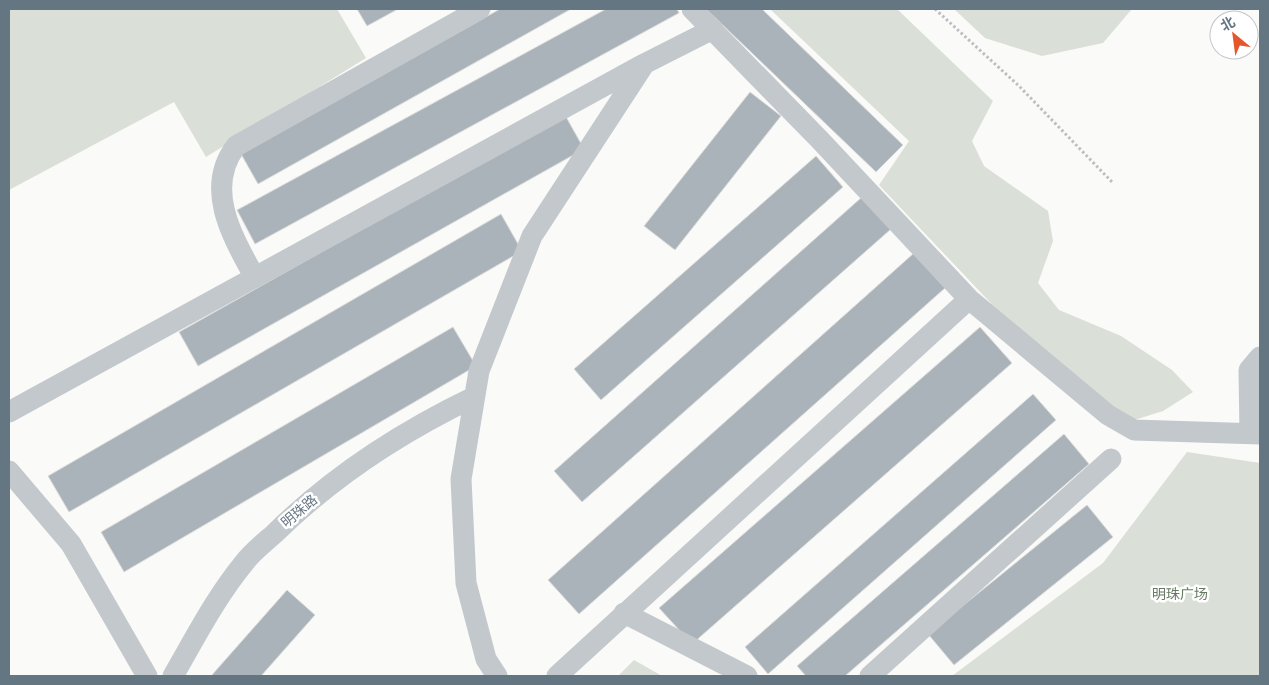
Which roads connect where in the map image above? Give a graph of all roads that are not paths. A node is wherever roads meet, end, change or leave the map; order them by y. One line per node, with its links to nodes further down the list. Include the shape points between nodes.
1 (480, 9): 5 (street, via 236,146 224,167 220,184 222,205 236,243)
2 (692, 9): 3 (street)
3 (713, 29): 4 (street); 6 (street)
4 (644, 64): 5 (street); 8 (street, via 532,236 479,371)
5 (254, 276): 9 (street)
6 (969, 299): 10 (street, via 1108,415 1134,430); 13 (street)
7 (1260, 357): 10 (street, via 1249,370)
8 (474, 397): 15 (street, 明珠路, via 374,453 288,519 244,563 202,625); 16 (street, via 461,479 466,583 486,659)
9 (9, 412)
10 (1255, 434)
11 (1111, 459): 19 (street)
12 (9, 471): 14 (street, via 71,544)
13 (624, 613): 17 (street); 18 (street)
14 (148, 676)
15 (173, 676)
16 (497, 676)
17 (557, 676)
18 (747, 676)
19 (870, 676)

